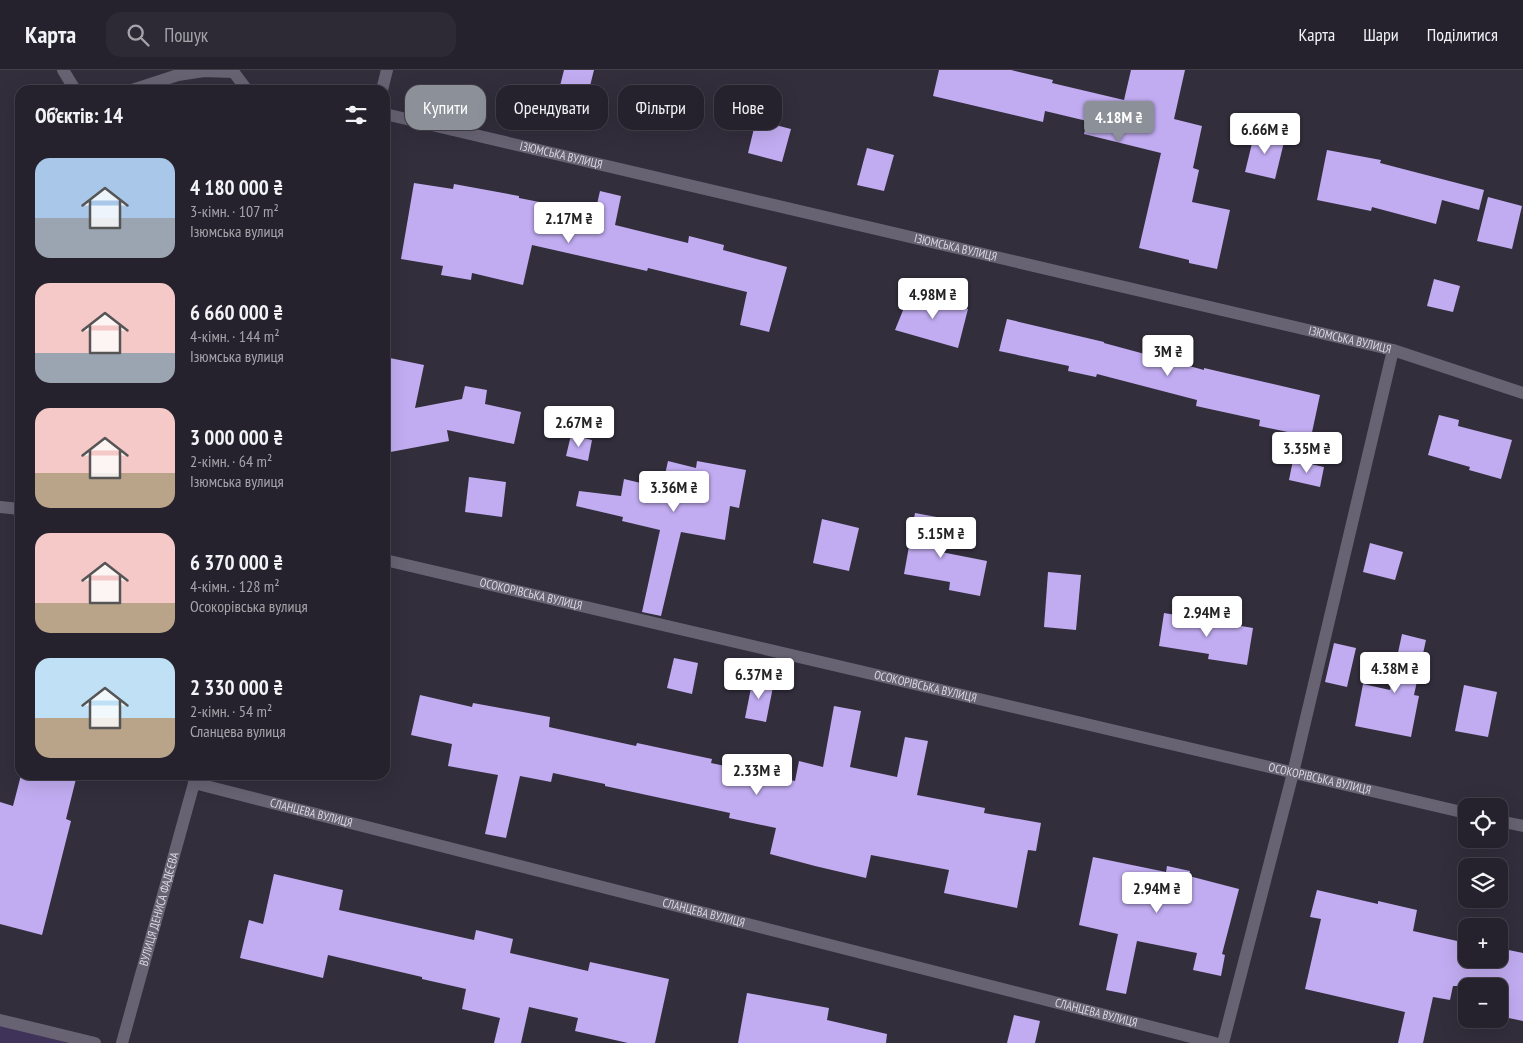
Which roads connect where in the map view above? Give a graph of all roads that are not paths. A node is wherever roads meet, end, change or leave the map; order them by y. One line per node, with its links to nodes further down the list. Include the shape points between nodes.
1 (62, 70): 4 (street)
2 (387, 70): 7 (street)
3 (232, 71): 5 (street, via 178,75); 6 (street)
4 (72, 85)
5 (147, 85)
6 (243, 85)
7 (383, 85)
8 (390, 115): 9 (street, ІЗЮМСЬКА ВУЛИЦЯ)
9 (1394, 350): 10 (street, ІЗЮМСЬКА ВУЛИЦЯ); 14 (street)
10 (1523, 393)
11 (0, 507): 12 (street)
12 (15, 508)
13 (390, 561): 14 (street, ОСОКОРІВСЬКА ВУЛИЦЯ)
14 (1293, 772): 17 (street, ОСОКОРІВСЬКА ВУЛИЦЯ); 24 (street)
15 (195, 780): 22 (street, ВУЛИЦЯ ДЕНИСА ФАДЄЄВА)
16 (199, 780): 23 (street, СЛАНЦЕВА ВУЛИЦЯ)
17 (1458, 811)
18 (1508, 823): 19 (street)
19 (1523, 826)
20 (0, 1020): 21 (street)
21 (95, 1043)
22 (122, 1043)
23 (1215, 1043)
24 (1223, 1043)

